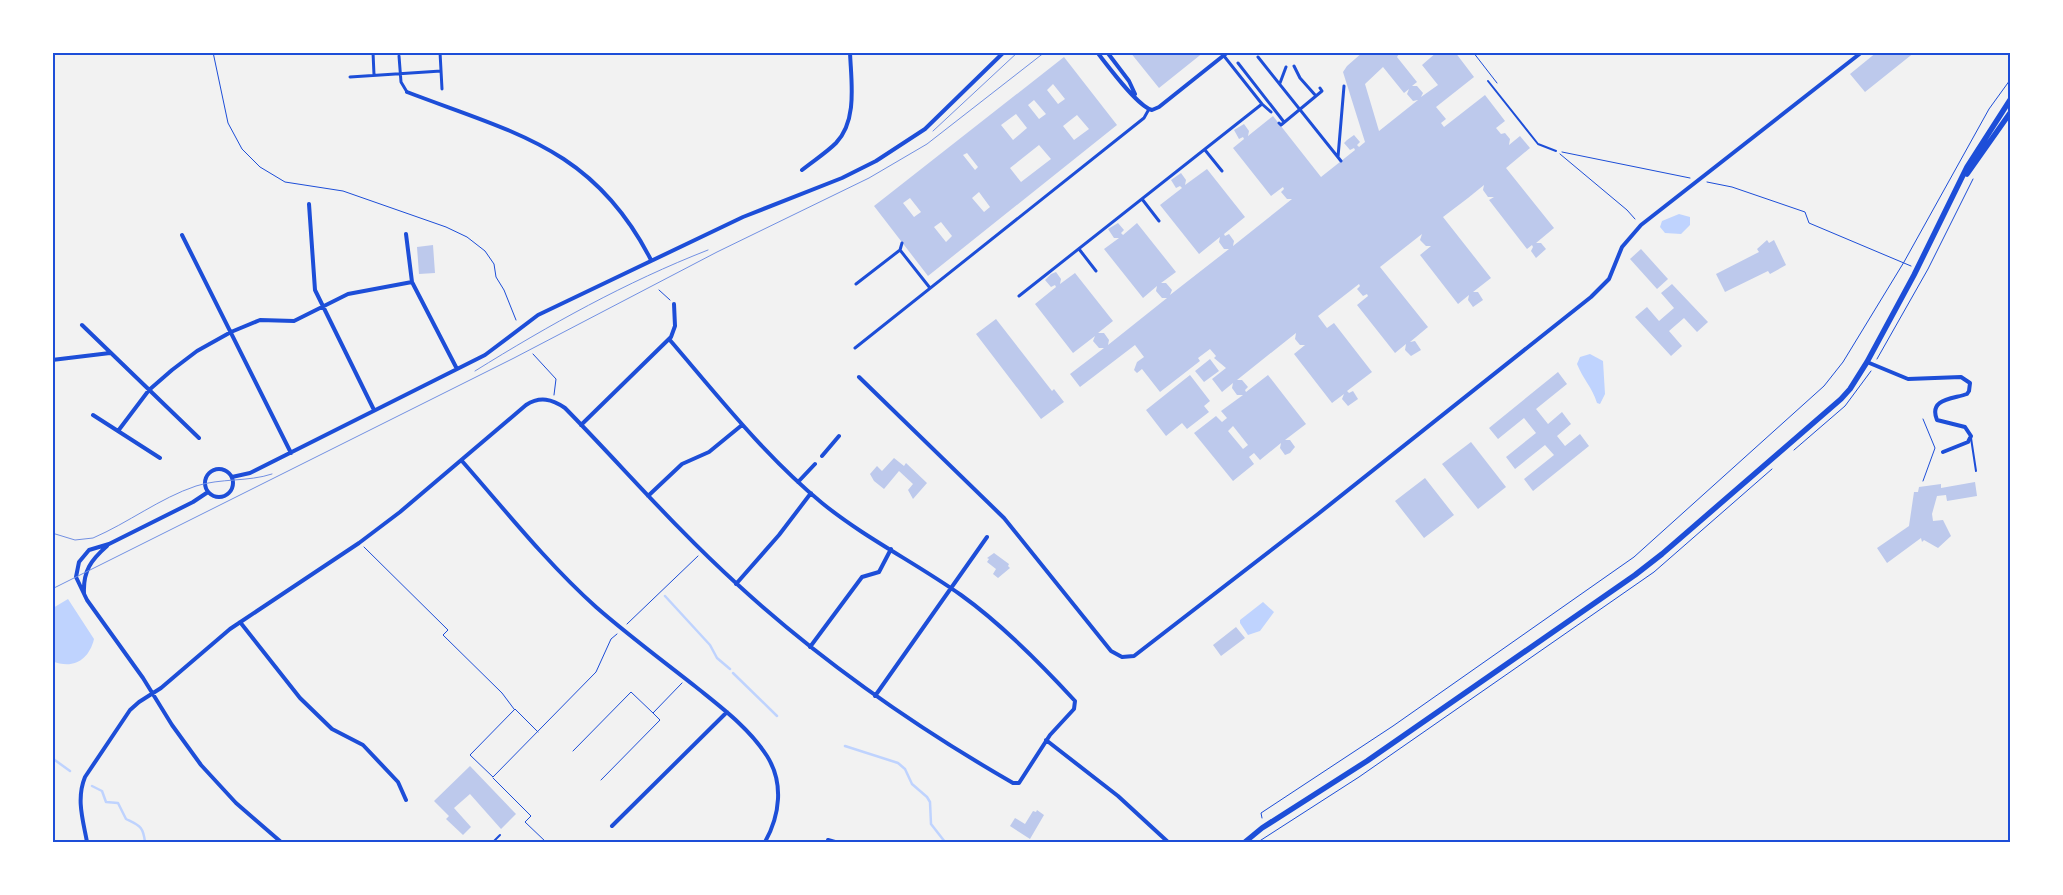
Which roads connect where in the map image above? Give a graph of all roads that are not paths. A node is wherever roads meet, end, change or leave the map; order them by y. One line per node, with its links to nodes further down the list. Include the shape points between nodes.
1 (373, 52): 16 (street)
2 (440, 52): 14 (street)
3 (850, 52): 34 (street, via 852,101 849,119 840,137)
4 (1004, 52): 49 (street, via 925,129 886,155 848,175 743,217)
5 (1097, 52): 24 (street, via 1125,88)
6 (1107, 52): 24 (street)
7 (1862, 52): 65 (street, via 1639,228 1622,247 1609,279 1591,297 1140,654 1128,658 1111,651 1004,518)
8 (1226, 54): 27 (street); 28 (street, via 1159,107)
9 (399, 56): 15 (street)
10 (1254, 62): 19 (street, via 1258,57)
11 (1238, 63): 29 (street, via 1282,122)
12 (1294, 66): 25 (street)
13 (1286, 68): 19 (street)
14 (441, 71): 15 (street); 22 (street)
15 (400, 74): 16 (street); 23 (street)
16 (374, 75): 17 (street)
17 (350, 77)
18 (1488, 80): 33 (lane, via 1538,144)
19 (1280, 84): 29 (street)
20 (1344, 86): 36 (street)
21 (1320, 88): 25 (street, via 1322,91)
22 (442, 89)
23 (407, 92): 49 (street, via 530,139 579,168 622,211)
24 (1136, 96): 28 (street)
25 (1316, 96): 29 (street)
26 (2010, 100): 40 (main road, via 1979,146)
27 (1262, 104): 30 (street); 32 (street)
28 (1149, 109): 53 (street, via 1144,118)
29 (1300, 109): 36 (street)
30 (1271, 112)
31 (2010, 113): 40 (main road)
32 (1205, 150): 39 (street); 41 (street)
33 (1556, 150)
34 (824, 152): 35 (street); 38 (street)
35 (829, 157)
36 (1338, 157): 37 (street)
37 (1341, 161)
38 (802, 170)
39 (1222, 171)
40 (1959, 186): 63 (main road)
41 (1142, 200): 43 (street); 47 (street)
42 (309, 204): 56 (street, via 314,290)
43 (1159, 221)
44 (406, 234): 51 (street)
45 (182, 235): 58 (street)
46 (902, 243): 48 (street)
47 (1080, 249): 50 (street); 54 (street)
48 (900, 250): 52 (street); 53 (street)
49 (650, 260): 64 (street, via 538,315 485,355)
50 (1096, 270)
51 (412, 282): 56 (street, via 348,294); 64 (street)
52 (856, 284)
53 (930, 288): 60 (street)
54 (1019, 296)
55 (674, 304): 59 (street, via 676,326)
56 (321, 306): 58 (street, via 294,321 260,320); 67 (street)
57 (82, 325): 61 (street)
58 (231, 332): 66 (street, via 184,359); 75 (street)
59 (669, 339): 69 (street); 70 (street)
60 (855, 348)
61 (110, 353): 62 (street); 66 (street)
62 (52, 360)
63 (1867, 362): 73 (street, via 1908,379 1961,376 1966,379 1970,382 1969,391 1942,400 1935,414 1940,421 1965,427); 109 (main road, via 1841,399 1662,554 1368,761 1270,823)
64 (457, 369): 67 (street)
65 (859, 377)
66 (150, 390): 71 (street); 74 (street)
67 (374, 410): 75 (street)
68 (92, 415): 71 (street)
69 (581, 425): 79 (street, via 552,400 538,400 526,405); 86 (street)
70 (742, 425): 83 (street); 86 (street, via 709,452 682,464)
71 (118, 431): 78 (street)
72 (839, 436): 77 (street)
73 (1970, 436): 76 (street, via 1968,442); 81 (lane)
74 (199, 438)
75 (291, 452): 82 (street, via 250,473)
76 (1943, 452)
77 (822, 456)
78 (160, 458)
79 (462, 461): 93 (street, via 359,542); 97 (street, via 565,576 622,629)
80 (815, 464): 83 (street)
81 (1976, 471)
82 (232, 477): 84 (street, via 228,493 215,496); 84 (street, via 224,470 212,470 205,480)
83 (798, 482): 85 (street)
84 (208, 492): 88 (street)
85 (811, 493): 89 (street); 90 (street)
86 (648, 496): 90 (street)
87 (987, 537): 91 (street)
88 (109, 544): 92 (street, via 87,568); 92 (street, via 89,550 79,562 76,577)
89 (891, 549): 91 (street); 94 (street, via 879,572 862,577)
90 (736, 584): 94 (street)
91 (951, 588): 96 (street); 98 (street, via 996,623 1075,701 1074,709)
92 (84, 595): 95 (street)
93 (240, 622): 95 (street); 99 (street, via 300,698 332,729 362,745 398,782)
94 (810, 647): 96 (street)
95 (153, 694): 103 (street, via 130,710 85,777 80,789 80,804); 104 (street, via 201,765 236,803)
96 (875, 696): 98 (street, via 945,743 1016,784)
97 (727, 712): 100 (street); 106 (street, via 756,740 774,770 778,797 776,815)
98 (1046, 740): 108 (street, via 1118,796)
99 (406, 800)
100 (612, 826)
101 (500, 835): 105 (lane)
102 (828, 840): 107 (street)
103 (88, 842)
104 (281, 842)
105 (493, 842)
106 (765, 842)
107 (835, 842)
108 (1168, 842)
109 (1246, 842)

